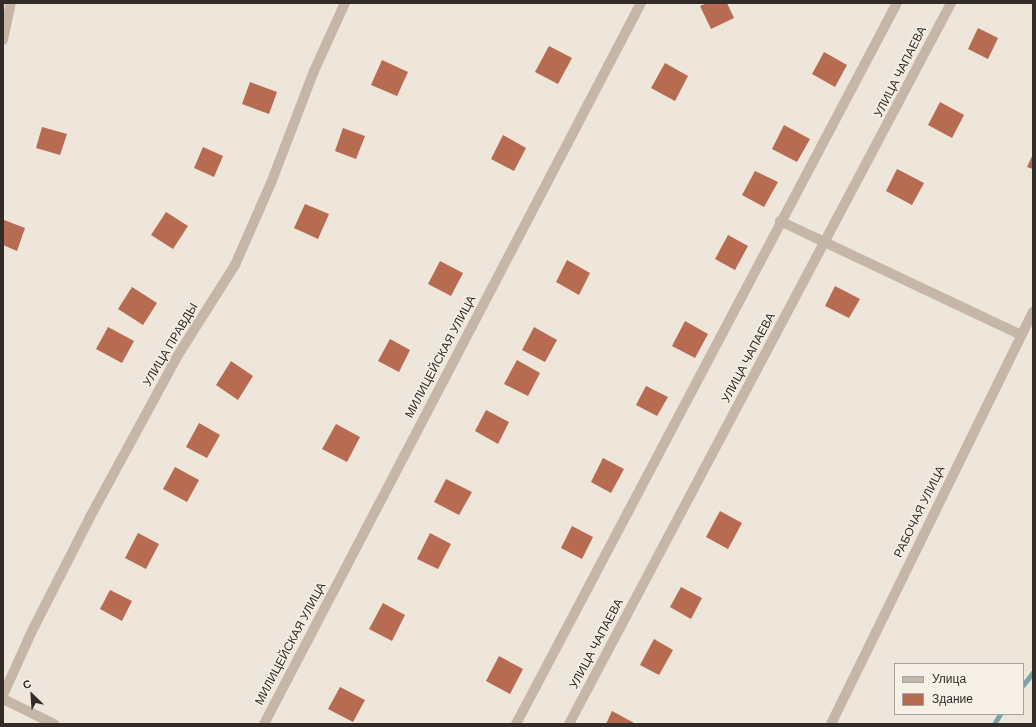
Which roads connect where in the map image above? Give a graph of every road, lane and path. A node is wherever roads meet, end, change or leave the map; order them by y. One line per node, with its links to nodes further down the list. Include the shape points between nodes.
1 (11, 3): 6 (street)
2 (345, 3): 11 (street, УЛИЦА ПРАВДЫ, via 314,71 271,183 235,265 178,355 101,497 32,631)
3 (641, 3): 14 (street, МИЛИЦЕЙСКАЯ УЛИЦА)
4 (897, 3): 7 (street)
5 (951, 3): 8 (street, УЛИЦА ЧАПАЕВА)
6 (3, 40)
7 (780, 221): 8 (street); 15 (street)
8 (826, 242): 10 (street); 16 (street, УЛИЦА ЧАПАЕВА)
9 (1033, 312): 10 (street, РАБОЧАЯ УЛИЦА)
10 (1021, 335): 17 (street, РАБОЧАЯ УЛИЦА)
11 (3, 694)
12 (3, 700): 13 (street)
13 (54, 724)
14 (264, 724)
15 (516, 724)
16 (569, 724)
17 (831, 724)

